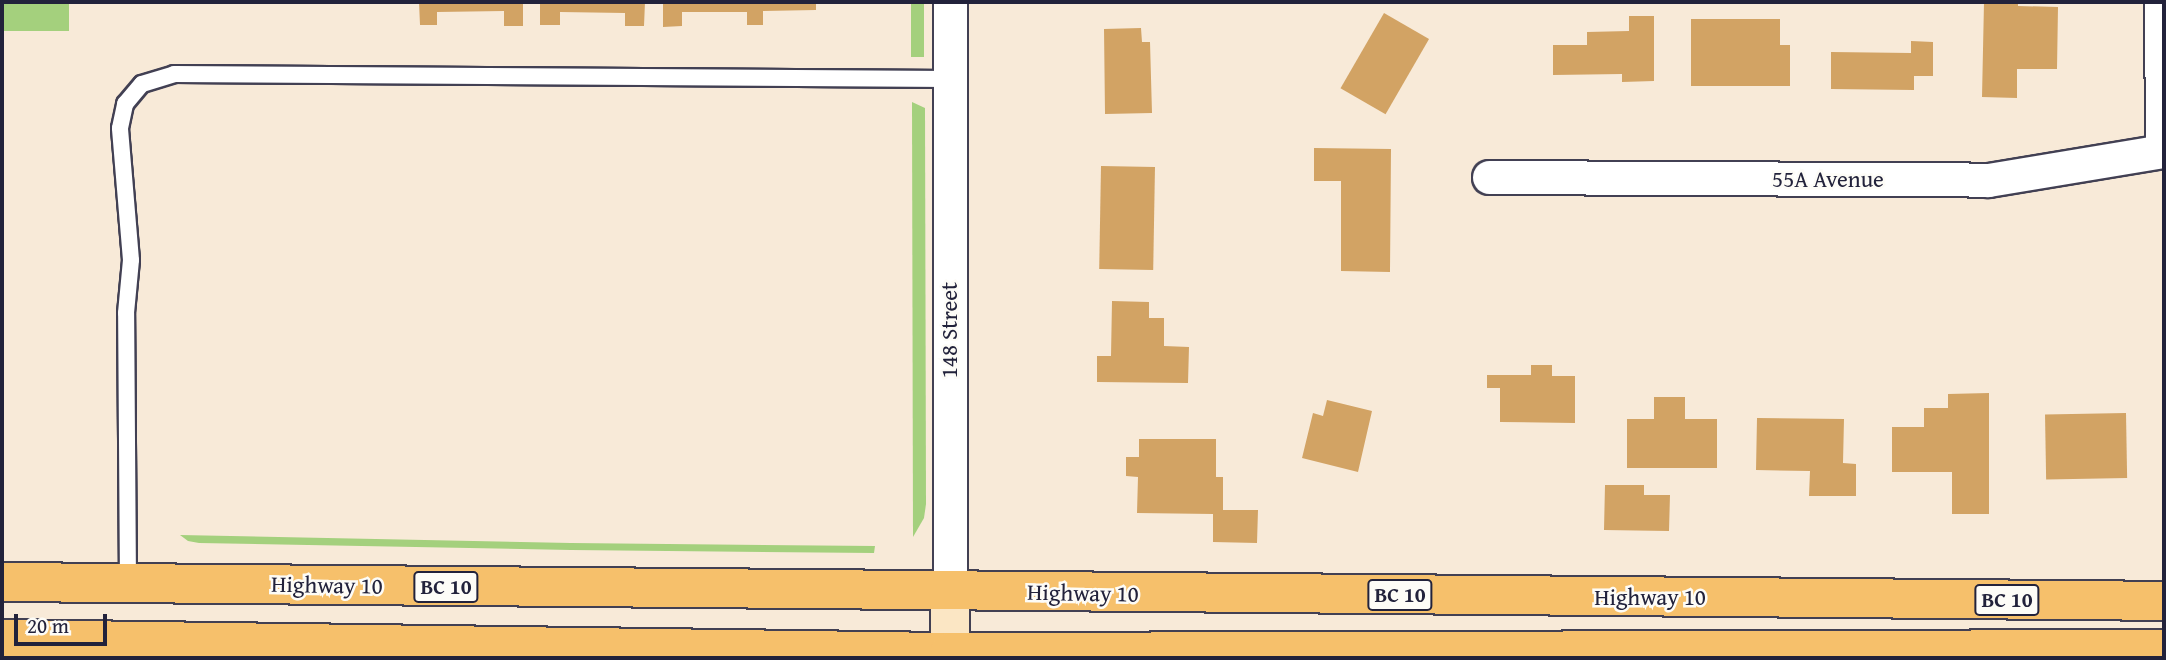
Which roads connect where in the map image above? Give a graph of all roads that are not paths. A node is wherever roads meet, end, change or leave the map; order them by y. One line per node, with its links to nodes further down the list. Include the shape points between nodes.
1 (950, 2): 3 (street, 148 Street)
2 (2161, 2): 4 (street)
3 (950, 79): 7 (lane, via 174,74 142,84 125,104 120,128 131,260 126,313); 8 (street, 148 Street)
4 (2163, 151): 5 (street, 55A Avenue, via 1988,180)
5 (1489, 177)
6 (2, 582): 7 (highway, Highway 10 / BC 10)
7 (128, 584): 8 (highway, Highway 10 / BC 10)
8 (950, 591): 9 (highway, Highway 10 / BC 10); 12 (main road, 148 Street)
9 (2164, 601)
10 (2, 639): 12 (highway, BC 10)
11 (2164, 649): 12 (highway, BC 10)
12 (950, 655)

